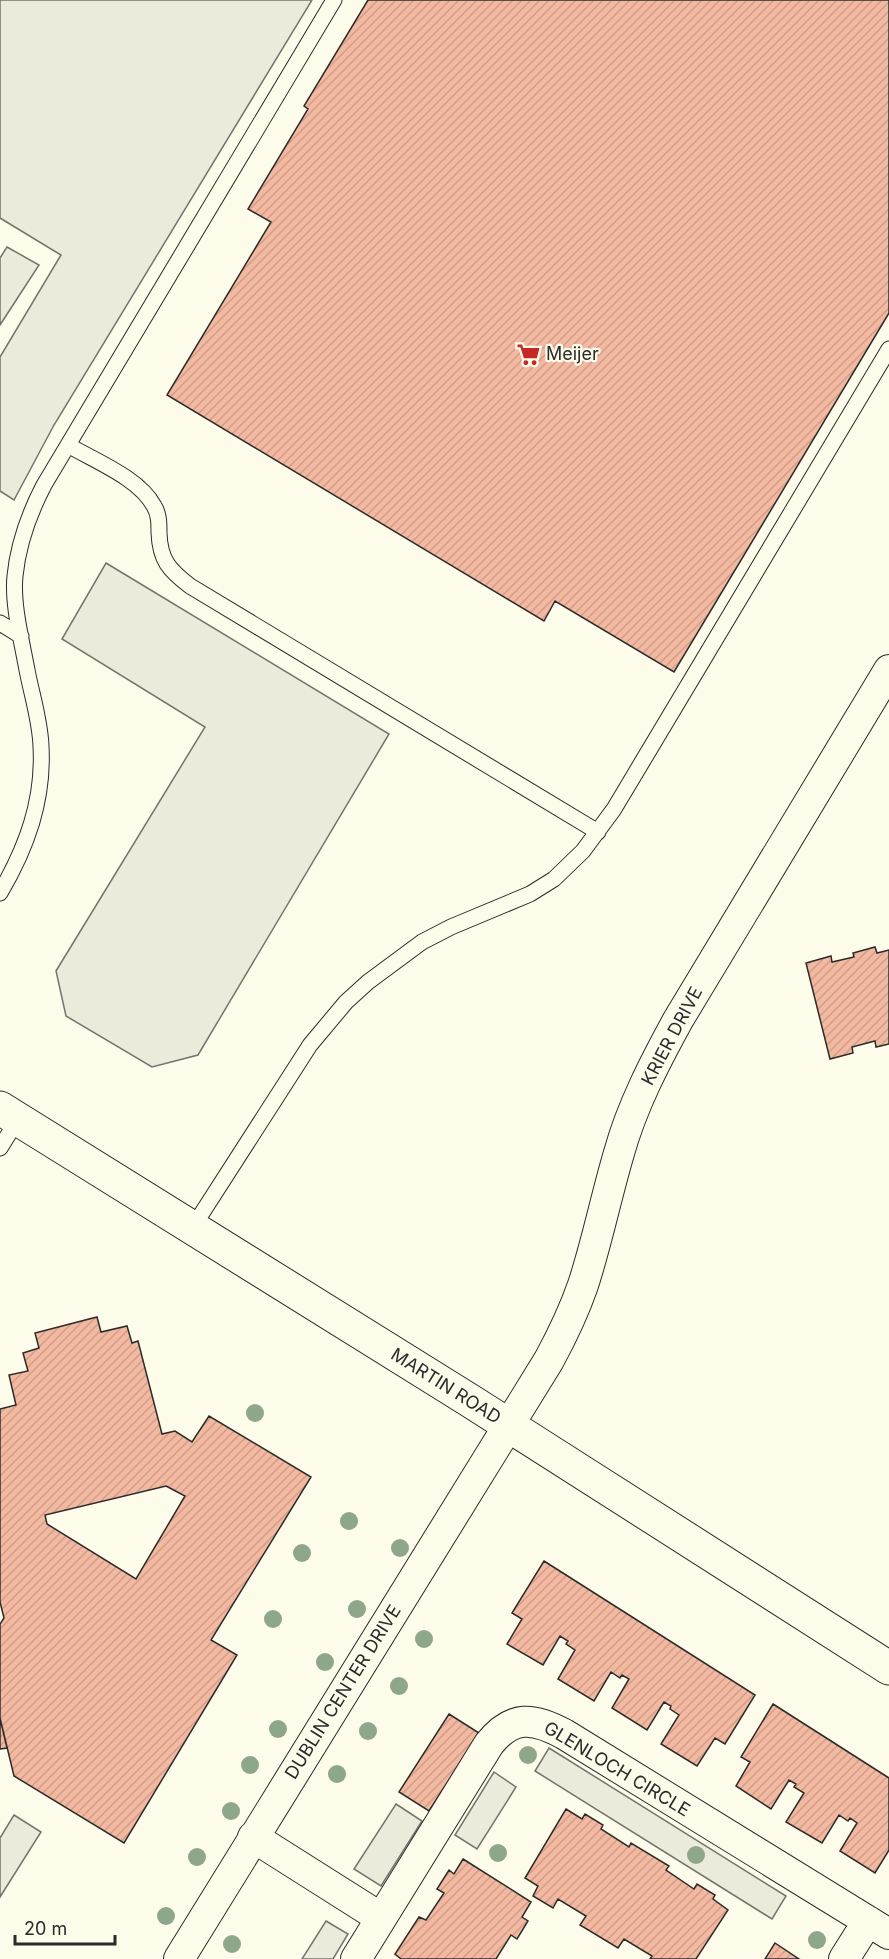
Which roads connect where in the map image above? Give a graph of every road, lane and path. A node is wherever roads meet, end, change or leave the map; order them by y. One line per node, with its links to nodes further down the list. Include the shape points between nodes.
1 (334, 0): 3 (lane)
2 (889, 349): 7 (lane)
3 (68, 445): 5 (lane, via 37,499 20,554 15,590); 7 (lane, via 147,494 158,513 164,560 190,586)
4 (0, 623): 5 (lane)
5 (21, 636): 8 (lane, via 40,730 40,791 31,831)
6 (889, 670): 12 (street, KRIER DRIVE, via 658,1057 618,1153 572,1315)
7 (598, 832): 11 (lane, via 554,879 530,894 422,942 346,1002 303,1054)
8 (0, 892)
9 (9, 1113): 10 (lane); 11 (street, MARTIN ROAD)
10 (0, 1148)
11 (193, 1227): 12 (street, MARTIN ROAD)
12 (508, 1425): 13 (street, MARTIN ROAD); 14 (street, DUBLIN CENTER DRIVE)
13 (889, 1668)
14 (254, 1837): 15 (street); 17 (street, DUBLIN CENTER DRIVE)
15 (381, 1918): 16 (street, GLENLOCH CIRCLE, via 489,1744 502,1730 524,1720 537,1721 564,1734); 18 (street, GLENLOCH CIRCLE)
16 (878, 1927): 19 (street)
17 (179, 1959)
18 (356, 1959)
19 (844, 1959)

